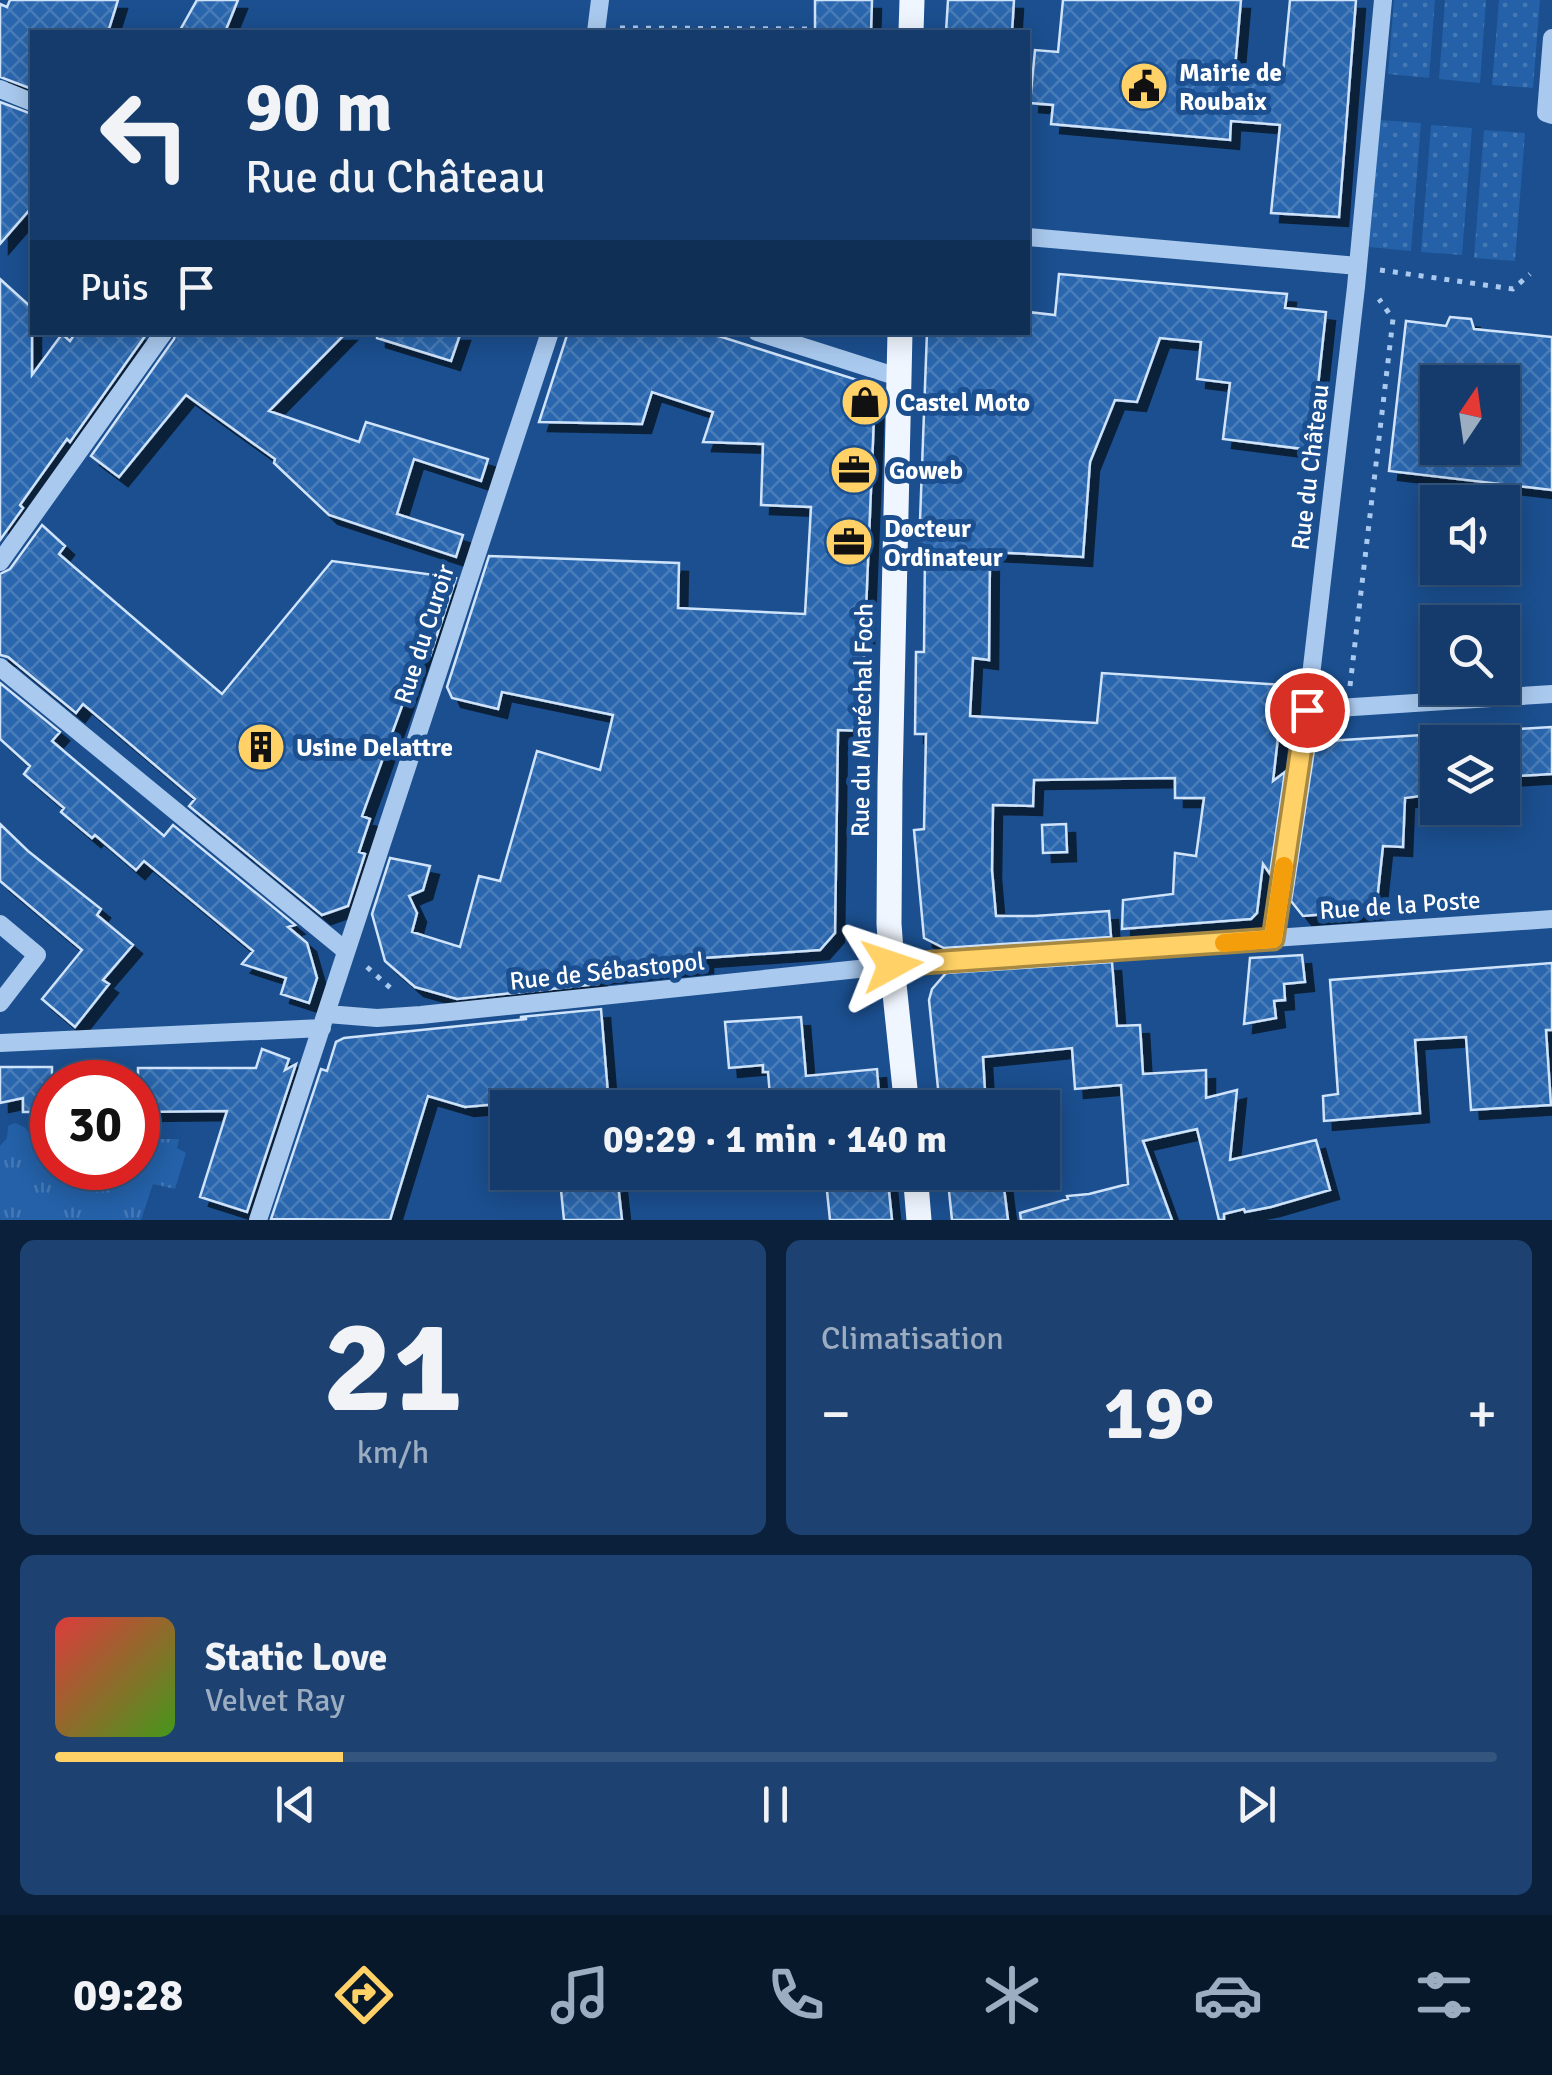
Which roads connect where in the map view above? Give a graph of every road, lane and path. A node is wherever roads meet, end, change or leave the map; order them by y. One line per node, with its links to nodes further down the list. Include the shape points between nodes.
1 (600, 0): 5 (street)
2 (912, 0): 6 (main road)
3 (1384, 0): 12 (street, Rue du Château)
4 (812, 29): 5 (path)
5 (597, 30)
6 (911, 30)
7 (1552, 38): 10 (street)
8 (0, 88): 9 (street)
9 (30, 101)
10 (1549, 114)
11 (1030, 237): 12 (street)
12 (1358, 266): 13 (path, via 1513,289); 22 (path, via 1393,318); 23 (street, Rue du Château)
13 (1530, 274)
14 (162, 335): 19 (street)
15 (549, 335): 27 (street, Rue du Curoir)
16 (766, 335): 18 (street)
17 (900, 335): 18 (main road, Rue du Maréchal Foch)
18 (898, 377): 28 (main road, Rue du Maréchal Foch)
19 (0, 562)
20 (0, 667): 27 (street)
21 (1552, 694): 22 (street)
22 (1347, 708): 23 (street)
23 (1307, 710): 26 (street, Rue du Château)
24 (1552, 920): 26 (street, Rue de la Poste)
25 (0, 924): 29 (street, via 38,955)
26 (1273, 939): 28 (street, Rue de la Poste)
27 (346, 952): 30 (path); 31 (street, Rue du Curoir)
28 (892, 965): 30 (street, Rue de Sébastopol); 33 (main road, Rue du Maréchal Foch)
29 (0, 1002)
30 (420, 1015): 31 (street, Rue de Sébastopol)
31 (324, 1021): 32 (street, Rue de Sébastopol); 36 (street)
32 (0, 1044)
33 (905, 1090)
34 (916, 1190): 35 (main road)
35 (920, 1216)
36 (258, 1220)

